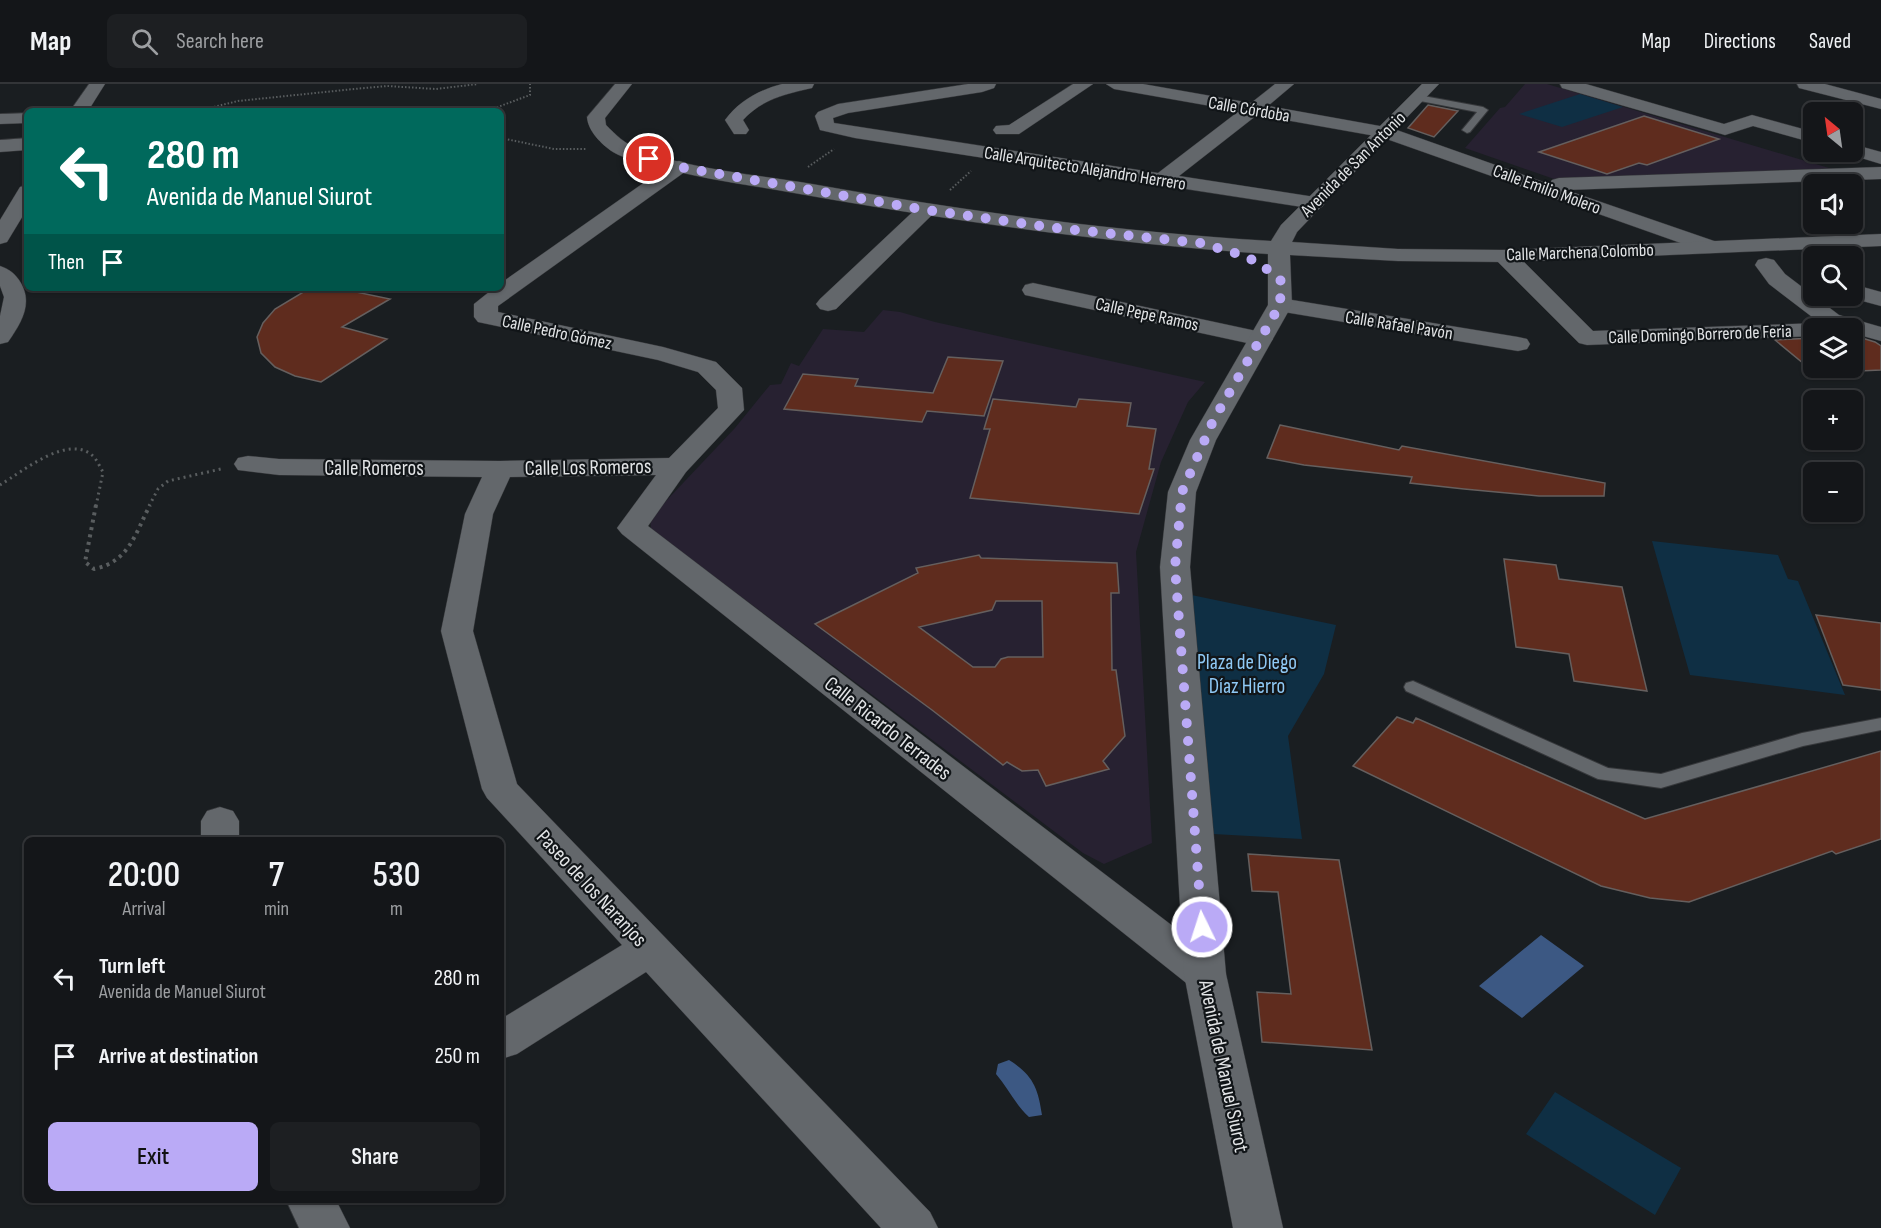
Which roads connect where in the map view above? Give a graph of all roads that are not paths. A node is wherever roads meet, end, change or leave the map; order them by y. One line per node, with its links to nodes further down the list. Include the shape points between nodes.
1 (97, 84): 13 (street)
2 (624, 84): 26 (street, via 596,117 597,127 615,145 633,154)
3 (806, 84): 17 (street, via 762,96 744,106 734,120)
4 (988, 84): 28 (street, Calle Arquitecto Alejandro Herrero, via 844,108 824,116 826,126)
5 (1085, 84): 18 (street, via 1013,130)
6 (1114, 84): 14 (street, Calle Córdoba)
7 (1286, 84): 14 (street)
8 (1431, 84): 11 (street, Avenida de San Antonio)
9 (1568, 84): 21 (street, via 1725,130 1752,120)
10 (1805, 84): 12 (street)
11 (1418, 98): 19 (lane, via 1483,110); 20 (street, Avenida de San Antonio)
12 (1881, 104)
13 (80, 108)
14 (1254, 110): 20 (street, Calle Córdoba); 28 (street)
15 (24, 118): 16 (street)
16 (0, 119)
17 (740, 130)
18 (1002, 130)
19 (1467, 130)
20 (1385, 132): 33 (street, Avenida de San Antonio); 40 (street, Calle Emilio Molero)
21 (1803, 135)
22 (24, 144): 23 (street)
23 (0, 146)
24 (1863, 152): 25 (street)
25 (1881, 158)
26 (679, 167): 34 (street); 58 (street, Calle Pedro Gómez, via 486,304 486,317 707,367 729,388 731,410)
27 (1881, 173): 29 (street)
28 (1162, 180): 33 (street, Calle Arquitecto Alejandro Herrero)
29 (1559, 184)
30 (24, 192): 31 (street)
31 (0, 196)
32 (24, 196): 35 (street)
33 (1315, 203): 39 (street, Avenida de San Antonio, via 1288,229)
34 (926, 210): 37 (street); 49 (street)
35 (0, 238)
36 (1881, 240): 38 (street, Calle Marchena Colombo)
37 (1200, 243): 39 (street); 46 (street, via 1245,256 1263,266)
38 (1735, 246): 40 (street, Calle Marchena Colombo); 42 (street)
39 (1279, 247): 41 (street, Calle Marchena Colombo, via 1398,255); 46 (street)
40 (1709, 247): 41 (street, Calle Marchena Colombo)
41 (1505, 256): 51 (street, Calle Domingo Borrero de Feria, via 1587,338)
42 (1766, 265): 44 (street); 50 (street)
43 (0, 273): 54 (street, via 17,295 16,309)
44 (1803, 278)
45 (1033, 290): 55 (street, Calle Pepe Ramos)
46 (1280, 293): 55 (street, Avenida de Manuel Siurot); 56 (street, Calle Rafael Pavón)
47 (1863, 294): 48 (street)
48 (1881, 299)
49 (828, 304)
50 (1822, 318)
51 (1803, 327)
52 (1863, 331): 53 (street)
53 (1881, 334)
54 (0, 337)
55 (1261, 339): 63 (street, Avenida de Manuel Siurot, via 1203,440 1182,492 1176,556)
56 (1518, 344)
57 (248, 464): 59 (street, Calle Romeros)
58 (676, 466): 59 (street, Calle Los Romeros); 63 (street, Calle Ricardo Terrades, via 632,528)
59 (500, 469): 62 (street, Paseo de los Naranjos, via 479,514 457,632 500,789)
60 (1413, 687): 61 (lane, via 1605,774 1661,781 1802,740)
61 (1881, 724)
62 (649, 949): 64 (street); 67 (street, Paseo de los Naranjos)
63 (1205, 975): 68 (street, Avenida de Manuel Siurot)
64 (504, 1039)
65 (312, 1203): 66 (street)
66 (326, 1228)
67 (912, 1228)
68 (1258, 1228)

